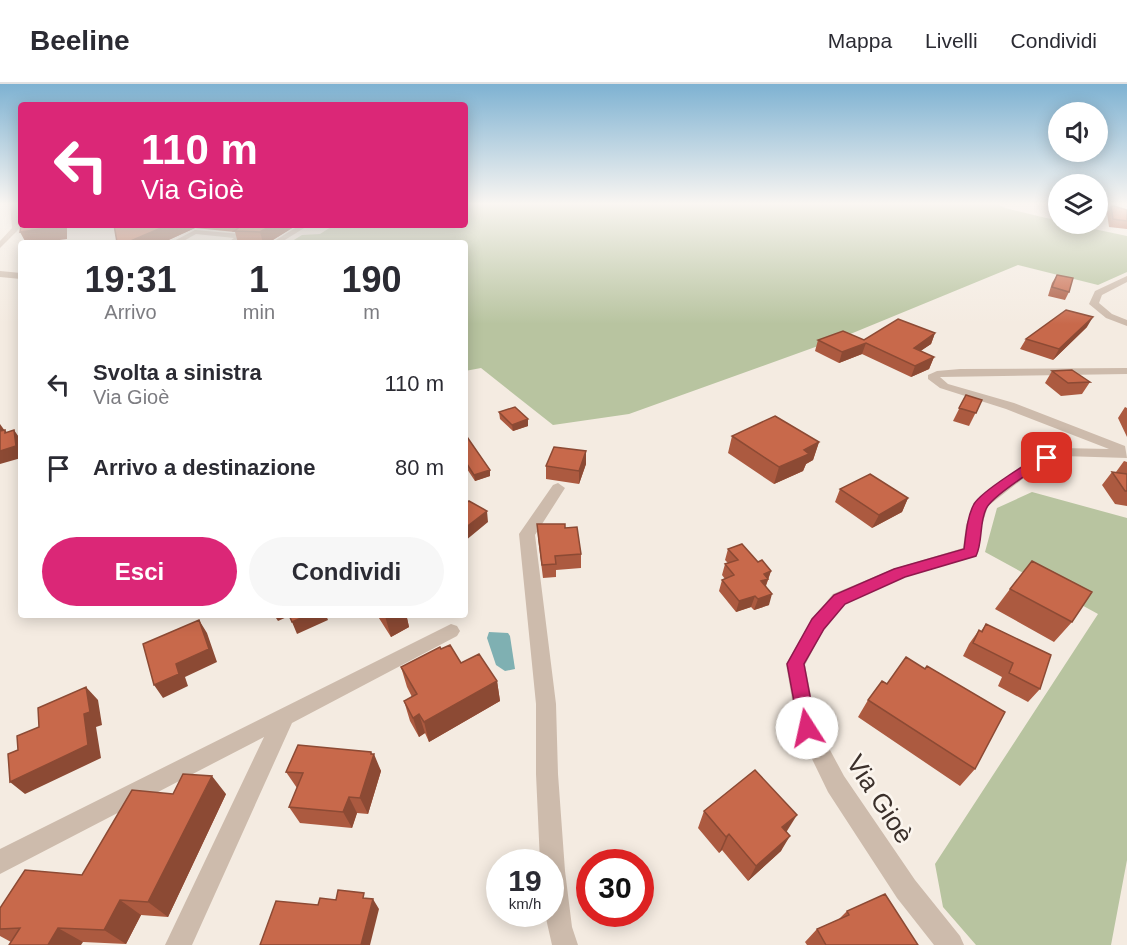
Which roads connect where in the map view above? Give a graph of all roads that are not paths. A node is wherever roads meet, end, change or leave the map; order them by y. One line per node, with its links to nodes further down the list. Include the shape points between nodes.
1 (0, 274): 2 (street)
2 (18, 276)
3 (1127, 279): 4 (street, via 1098,292 1094,304)
4 (1127, 323)
5 (1127, 371): 6 (street, via 960,372 932,377 944,386 1010,406)
6 (1127, 453): 13 (street, Via Gioè, via 1061,452 1033,464 981,504 971,552 900,573 839,599 818,624 795,664 807,728 836,784 906,889)
7 (558, 488): 12 (street, via 527,534 546,704 547,774 559,927)
8 (451, 631): 9 (street)
9 (284, 717): 10 (street); 11 (street)
10 (0, 862)
11 (178, 945)
12 (565, 945)
13 (951, 945)

